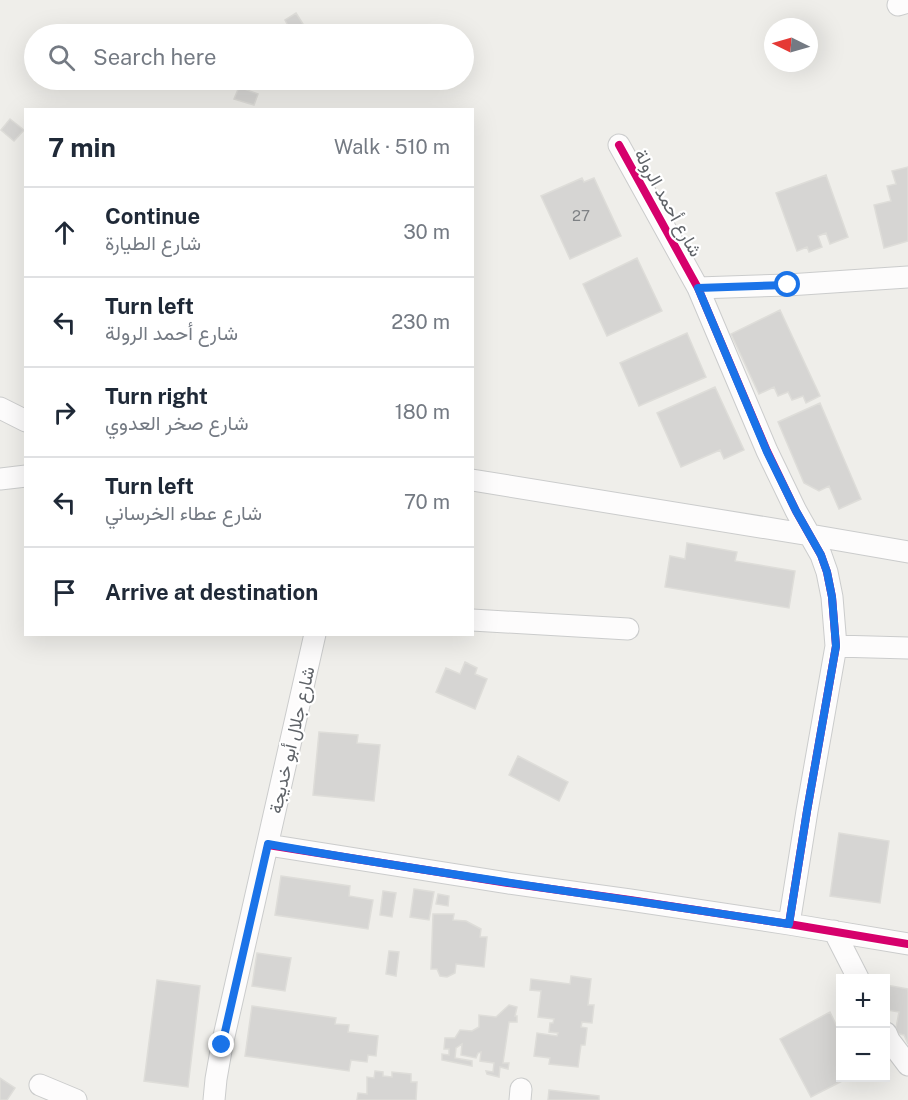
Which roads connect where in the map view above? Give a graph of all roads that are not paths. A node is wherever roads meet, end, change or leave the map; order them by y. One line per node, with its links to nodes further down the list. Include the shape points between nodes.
1 (619, 145): 3 (street, شارع أحمد الرولة)
2 (907, 280): 3 (street)
3 (698, 288): 10 (street, شارع أحمد الرولة, via 767,452)
4 (0, 407): 5 (street); 6 (street)
5 (24, 411)
6 (24, 420)
7 (24, 476): 8 (street)
8 (0, 479)
9 (474, 480): 10 (street)
10 (810, 535): 11 (street); 15 (street, شارع أحمد الرولة, via 827,572)
11 (908, 552)
12 (474, 620): 13 (street)
13 (628, 629)
14 (315, 636): 17 (street, شارع جلال أبو خديجة)
15 (836, 646): 16 (street); 18 (street, شارع أحمد الرولة)
16 (908, 648)
17 (268, 844): 18 (street); 26 (street, شارع جلال أبو خديجة, via 222,1045)
18 (789, 924): 19 (street)
19 (834, 931): 20 (street); 21 (street)
20 (908, 944)
21 (856, 974)
22 (890, 1041): 23 (street)
23 (908, 1065)
24 (40, 1085): 25 (street)
25 (76, 1100)
26 (214, 1100)

